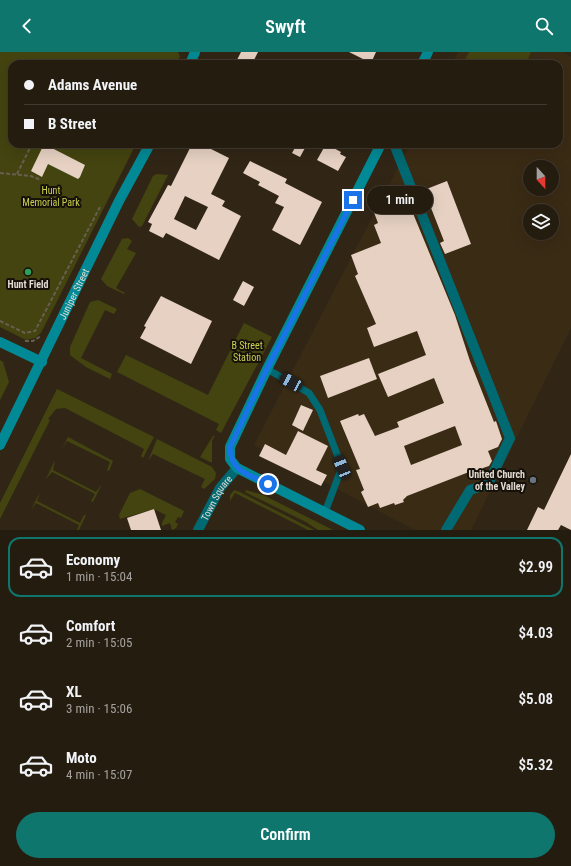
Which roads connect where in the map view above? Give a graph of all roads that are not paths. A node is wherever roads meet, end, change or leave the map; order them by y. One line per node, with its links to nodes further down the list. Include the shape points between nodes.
1 (148, 148): 5 (street, Juniper Street, via 119,201)
2 (379, 148): 6 (street)
3 (396, 148): 12 (street, via 510,438 488,484 470,490)
4 (0, 342): 5 (street)
5 (42, 362): 7 (street, Juniper Street)
6 (267, 369): 8 (street, via 230,447 230,459); 9 (lane, via 309,393 320,410 342,467)
7 (0, 445)
8 (237, 468): 9 (street); 10 (street, Town Square, via 220,488)
9 (325, 512): 11 (street)
10 (198, 530)
11 (360, 530)
12 (446, 530)

